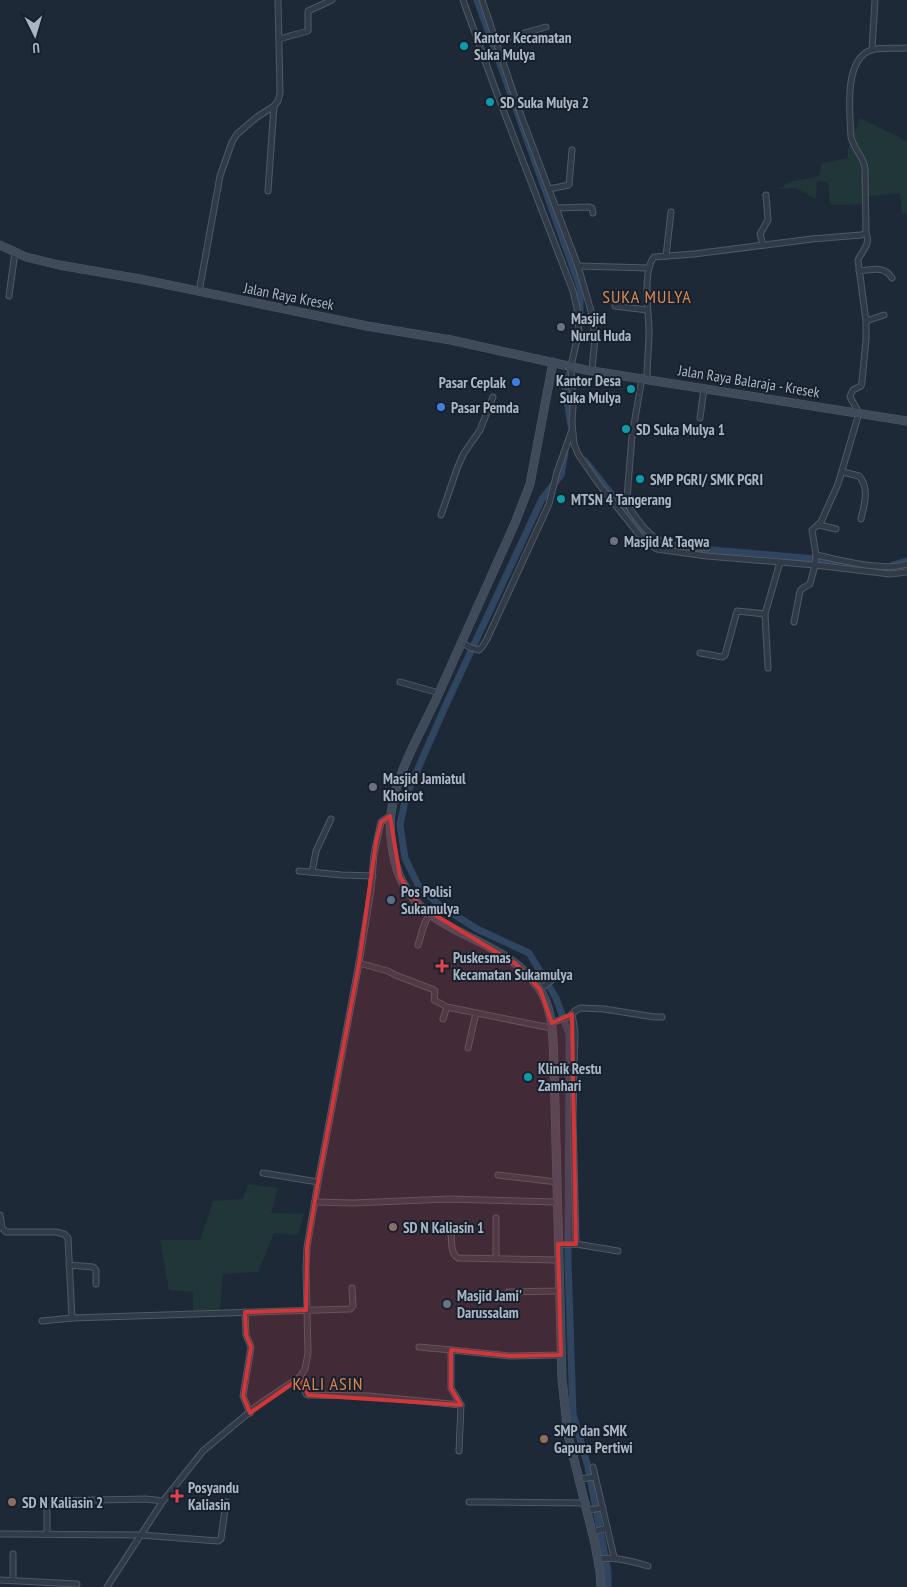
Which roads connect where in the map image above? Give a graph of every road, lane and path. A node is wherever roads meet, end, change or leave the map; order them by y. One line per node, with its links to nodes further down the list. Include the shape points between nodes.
1 (278, 0): 7 (street)
2 (332, 0): 7 (street, via 308,11 308,31)
3 (463, 0): 24 (street, via 496,91)
4 (482, 0): 8 (street)
5 (875, 0): 10 (street)
6 (546, 27): 8 (street)
7 (279, 40): 11 (street, via 280,93)
8 (496, 41): 13 (street)
9 (907, 48): 10 (street)
10 (872, 50): 19 (street, via 863,56 855,69 849,99 853,143 865,168)
11 (274, 106): 14 (street); 28 (street, via 237,134 232,142 220,176)
12 (572, 150): 13 (street, via 569,185)
13 (549, 189): 16 (street)
14 (268, 192)
15 (766, 195): 21 (street, via 768,220 760,234)
16 (556, 208): 18 (street, via 589,207); 24 (street)
17 (671, 212): 23 (street)
18 (593, 213)
19 (866, 233): 21 (street); 26 (street, via 867,247 858,260)
20 (0, 245): 22 (main road, Jalan Raya Kresek)
21 (762, 245): 23 (street)
22 (15, 252): 28 (main road, Jalan Raya Kresek, via 59,265); 29 (street)
23 (666, 256): 25 (street, via 654,257)
24 (572, 266): 25 (street); 35 (street, via 578,324); 36 (street, via 589,304 595,337)
25 (650, 268): 31 (street)
26 (858, 271): 27 (street, via 882,269); 33 (street)
27 (892, 278)
28 (199, 292): 34 (main road, Jalan Raya Kresek)
29 (10, 296)
30 (615, 306): 31 (street)
31 (647, 310): 37 (street, via 649,330)
32 (884, 315): 33 (street)
33 (866, 321): 40 (street, via 862,382 850,396)
34 (553, 362): 35 (main road, Jalan Raya Kresek); 56 (main road, via 530,484 516,523)
35 (573, 367): 36 (main road, Jalan Raya Kresek); 43 (street)
36 (589, 370): 37 (main road, Jalan Raya Balaraja - Kresek)
37 (644, 378): 38 (main road, Jalan Raya Balaraja - Kresek); 49 (street, via 632,436 628,504 644,529 656,540)
38 (704, 388): 40 (main road, Jalan Raya Balaraja - Kresek); 41 (street)
39 (493, 397): 45 (street, via 480,430 458,466)
40 (859, 413): 42 (main road, Jalan Raya Balaraja - Kresek); 44 (street)
41 (700, 418)
42 (907, 421)
43 (573, 429): 51 (street, via 578,454 648,544 671,551); 56 (street, via 550,504 487,639 481,650)
44 (843, 472): 46 (street, via 859,476 864,483); 47 (street)
45 (440, 515)
46 (861, 519)
47 (819, 525): 48 (street); 50 (street, via 812,531)
48 (836, 529)
49 (707, 548)
50 (815, 560): 51 (street); 52 (street, via 894,567); 53 (street, via 890,574); 55 (street, via 810,584 800,591)
51 (780, 562): 54 (street)
52 (907, 564)
53 (907, 572)
54 (765, 614): 57 (street, via 737,611 725,656); 58 (street)
55 (794, 622)
56 (461, 642): 60 (main road)
57 (700, 653)
58 (768, 668)
59 (400, 682): 60 (street)
60 (439, 693): 61 (main road, via 406,764)
61 (390, 816): 65 (street, via 381,822); 66 (main road, via 400,877)
62 (330, 819): 64 (street, via 316,851)
63 (299, 870): 64 (street)
64 (312, 872): 65 (street)
65 (373, 876): 68 (street)
66 (429, 914): 67 (street); 70 (main road, via 509,958)
67 (418, 945)
68 (359, 962): 71 (street, via 432,989 435,991 434,1000); 80 (street)
69 (566, 974): 70 (street)
70 (542, 987): 76 (main road)
71 (447, 1007): 72 (street); 75 (street)
72 (476, 1013): 76 (street); 77 (street)
73 (571, 1015): 74 (street, via 577,1009 585,1008); 76 (street); 88 (street, via 575,1032)
74 (662, 1017)
75 (443, 1019)
76 (551, 1025): 81 (main road)
77 (468, 1048)
78 (263, 1173): 80 (street)
79 (498, 1176): 81 (street)
80 (318, 1182): 82 (street)
81 (557, 1182): 83 (main road)
82 (315, 1202): 83 (street); 97 (street, via 307,1247)
83 (557, 1202): 87 (main road)
84 (0, 1215): 92 (street, via 6,1232 64,1234 68,1238)
85 (496, 1218): 90 (street)
86 (451, 1233): 90 (street, via 452,1252 458,1258)
87 (560, 1244): 88 (street); 91 (main road)
88 (574, 1244): 89 (street)
89 (618, 1251)
90 (496, 1259): 91 (street)
91 (559, 1260): 95 (main road)
92 (69, 1265): 93 (street, via 93,1267); 99 (street)
93 (96, 1284)
94 (352, 1288): 97 (street, via 351,1309)
95 (559, 1291): 96 (street); 103 (main road)
96 (508, 1292)
97 (306, 1310): 98 (street); 104 (street, via 307,1362)
98 (245, 1312): 99 (street); 106 (street, via 246,1335 251,1346 243,1396)
99 (72, 1318): 100 (street)
100 (42, 1321)
101 (419, 1347): 102 (street)
102 (451, 1350): 103 (street, via 510,1356); 105 (street, via 450,1383)
103 (561, 1355): 110 (main road, via 567,1428)
104 (300, 1378): 105 (street, via 306,1394); 106 (street)
105 (461, 1405): 107 (street)
106 (250, 1412): 111 (street, via 203,1451)
107 (459, 1451)
108 (593, 1467): 109 (street)
109 (593, 1477): 110 (street); 115 (street)
110 (582, 1478): 114 (main road)
111 (163, 1501): 119 (street, via 50,1501 47,1504); 120 (street)
112 (226, 1502): 120 (street, via 218,1540)
113 (469, 1502): 114 (street)
114 (589, 1507): 115 (street); 117 (main road)
115 (602, 1508): 116 (street)
116 (605, 1529): 117 (street); 122 (street)
117 (594, 1531): 123 (main road)
118 (0, 1534): 119 (street)
119 (47, 1534): 120 (street)
120 (141, 1535): 128 (street)
121 (13, 1554): 126 (street)
122 (611, 1557): 123 (street); 124 (street)
123 (599, 1559): 129 (main road)
124 (648, 1566)
125 (0, 1580): 126 (street)
126 (13, 1580): 127 (street)
127 (77, 1584)
128 (107, 1587)
129 (601, 1587)

